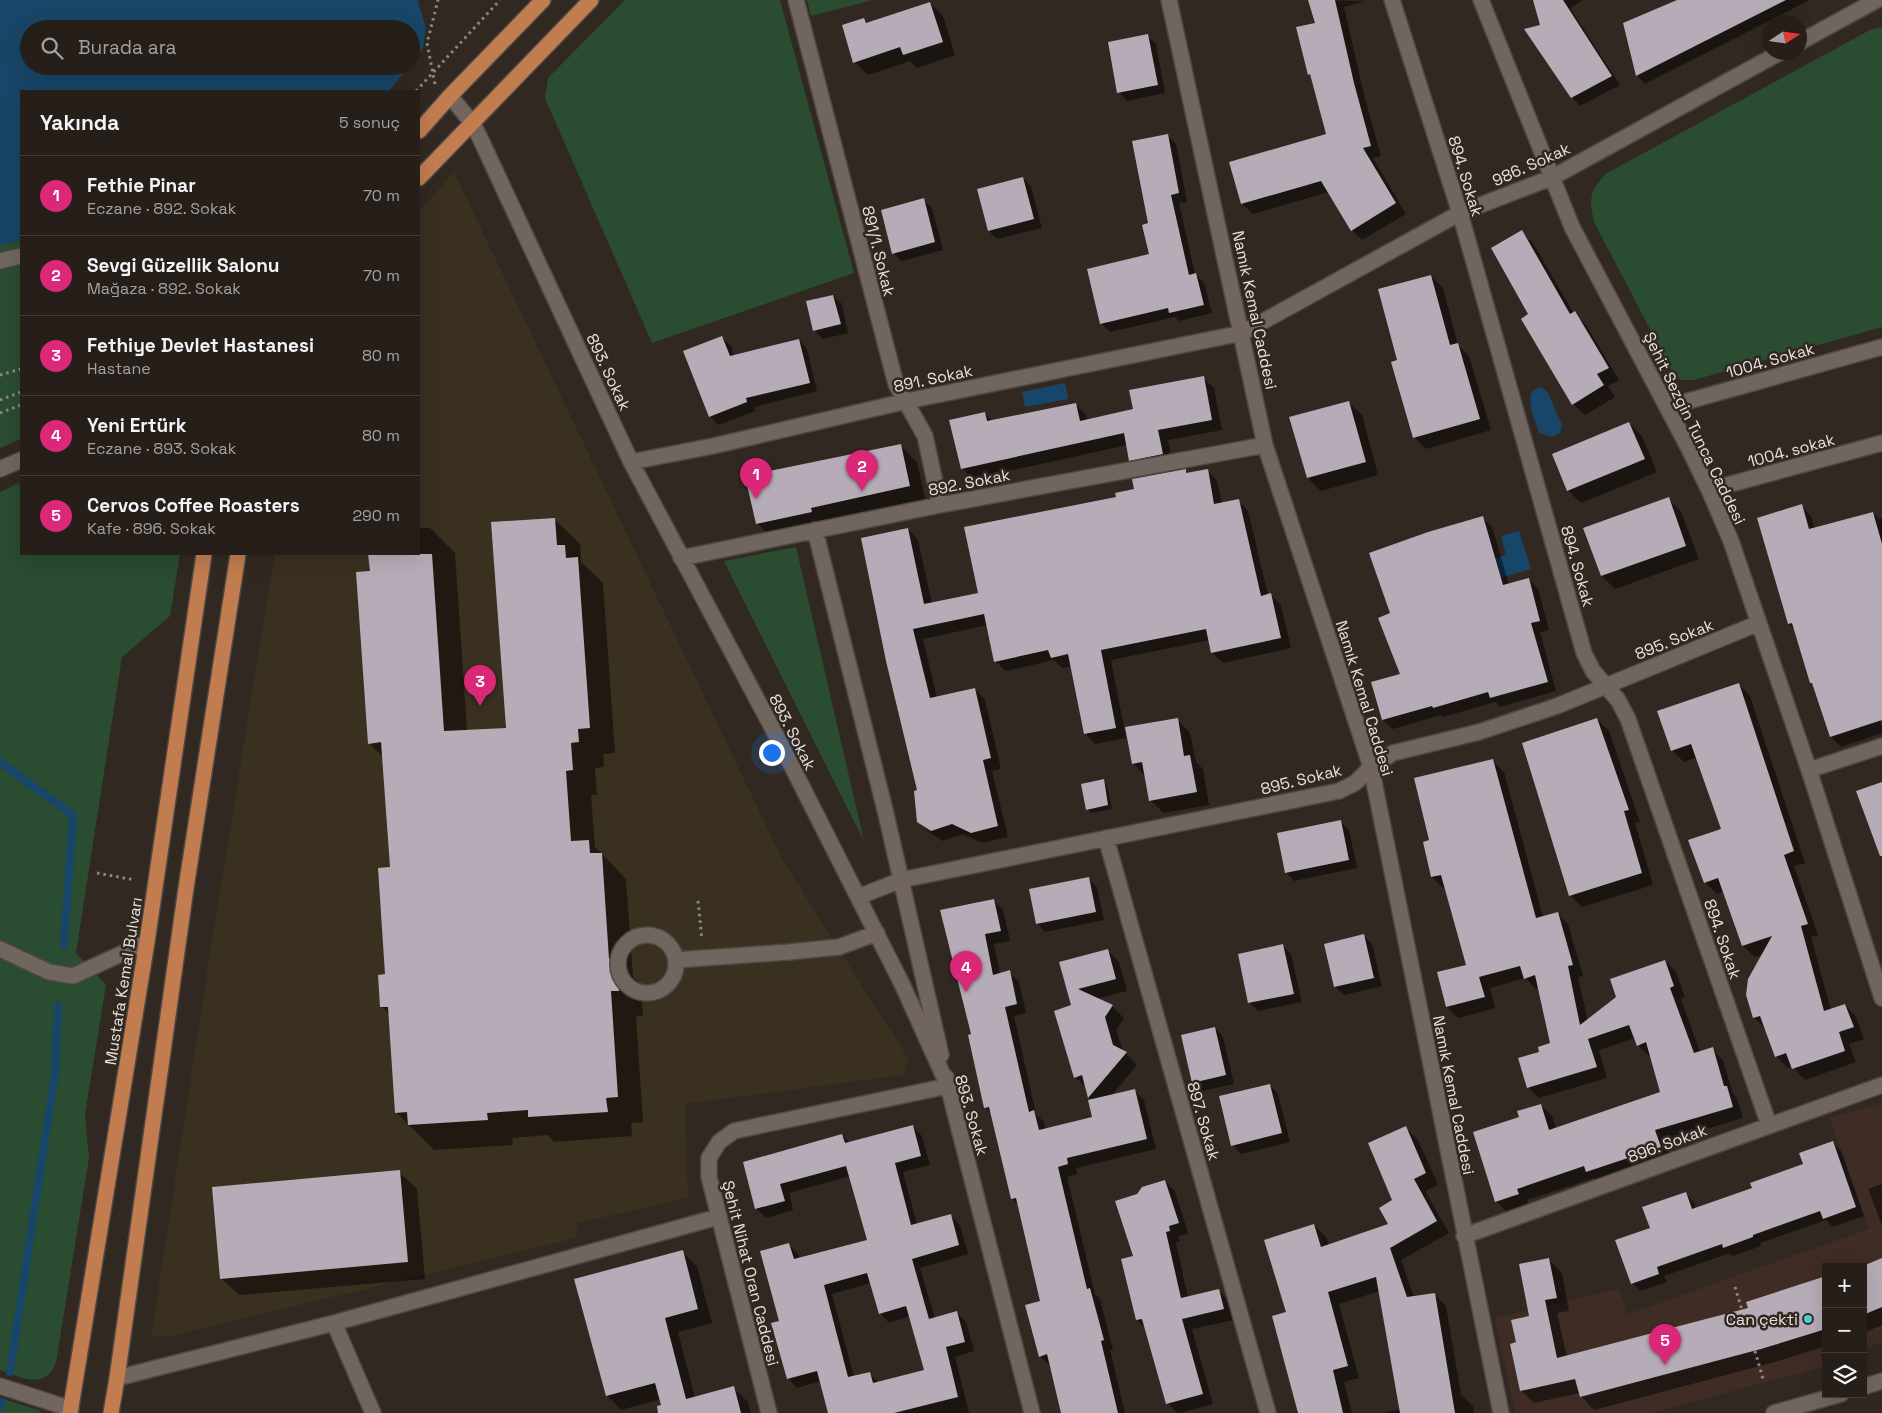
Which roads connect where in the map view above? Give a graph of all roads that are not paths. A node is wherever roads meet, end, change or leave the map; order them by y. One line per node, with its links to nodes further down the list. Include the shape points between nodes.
1 (543, 0): 10 (main road)
2 (591, 0): 11 (main road)
3 (796, 0): 20 (street, 891/1. Sokak, via 896,384)
4 (1168, 0): 18 (street, Namık Kemal Caddesi)
5 (1392, 0): 15 (street, 894. Sokak)
6 (1481, 0): 14 (street, Şehit Sezgin Tunca Caddesi)
7 (1877, 0): 8 (street)
8 (1807, 38)
9 (1766, 60): 14 (street, 986. Sokak)
10 (450, 96): 11 (street, 893. Sokak); 12 (main road)
11 (473, 124): 13 (main road); 25 (street, 893. Sokak)
12 (420, 130)
13 (420, 177)
14 (1553, 177): 15 (street, 986. Sokak); 21 (street, Şehit Sezgin Tunca Caddesi, via 1572,227)
15 (1460, 213): 18 (street, 986. Sokak); 34 (street, 894. Sokak, via 1584,653)
16 (20, 256): 17 (street)
17 (0, 261)
18 (1242, 333): 20 (street, 891. Sokak); 23 (street, Namık Kemal Caddesi)
19 (1882, 347): 21 (street, 1004. Sokak)
20 (907, 401): 25 (street, 891. Sokak); 28 (street, 891/1. Sokak, via 925,436)
21 (1667, 407): 27 (street, Şehit Sezgin Tunca Caddesi)
22 (1882, 443): 27 (street, 1004. sokak)
23 (1265, 445): 28 (street, 892. Sokak); 36 (street, Namık Kemal Caddesi)
24 (20, 460): 26 (street)
25 (631, 462): 32 (street, 893. Sokak)
26 (0, 469)
27 (1709, 490): 33 (street, Şehit Sezgin Tunca Caddesi, via 1731,541)
28 (940, 505): 29 (street, 892. Sokak)
29 (816, 530): 32 (street, 892. Sokak); 39 (street)
30 (204, 555): 42 (main road, Mustafa Kemal Bulvarı)
31 (238, 555): 52 (main road, via 186,888)
32 (681, 558): 40 (street, 893. Sokak)
33 (1759, 623): 34 (street, 895. Sokak); 37 (street, Şehit Sezgin Tunca Caddesi)
34 (1605, 687): 36 (street, 895. Sokak, via 1479,732 1393,753); 48 (street, 894. Sokak, via 1618,700 1628,719)
35 (1882, 746): 37 (street)
36 (1370, 767): 38 (street, 895. Sokak, via 1355,783 1339,791); 50 (street, Namık Kemal Caddesi)
37 (1809, 770): 45 (street, Şehit Sezgin Tunca Caddesi)
38 (1106, 838): 39 (street, 895. Sokak); 62 (street, 897. Sokak)
39 (901, 880): 40 (street, 895. Sokak); 47 (street)
40 (858, 897): 41 (street, 893. Sokak)
41 (877, 933): 44 (street, via 839,947); 47 (street, 893. Sokak)
42 (147, 942): 43 (street, via 72,976 49,972); 57 (main road, Mustafa Kemal Bulvarı)
43 (0, 949)
44 (676, 960)
45 (1882, 998)
46 (1882, 1085): 48 (street, 896. Sokak)
47 (948, 1086): 49 (street, Şehit Nihat Oran Caddesi, via 734,1131 719,1142 709,1158 709,1177); 61 (street, 893. Sokak)
48 (1769, 1125): 50 (street, 896. Sokak)
49 (718, 1217): 51 (street); 60 (street, Şehit Nihat Oran Caddesi)
50 (1464, 1236): 63 (street, Namık Kemal Caddesi)
51 (334, 1324): 52 (street); 59 (street)
52 (118, 1378): 58 (main road)
53 (1882, 1381): 55 (street)
54 (0, 1386): 57 (street)
55 (1867, 1386)
56 (1827, 1398): 64 (street)
57 (71, 1411)
58 (111, 1413)
59 (373, 1413)
60 (769, 1413)
61 (1032, 1413)
62 (1268, 1413)
63 (1501, 1413)
64 (1774, 1413)

